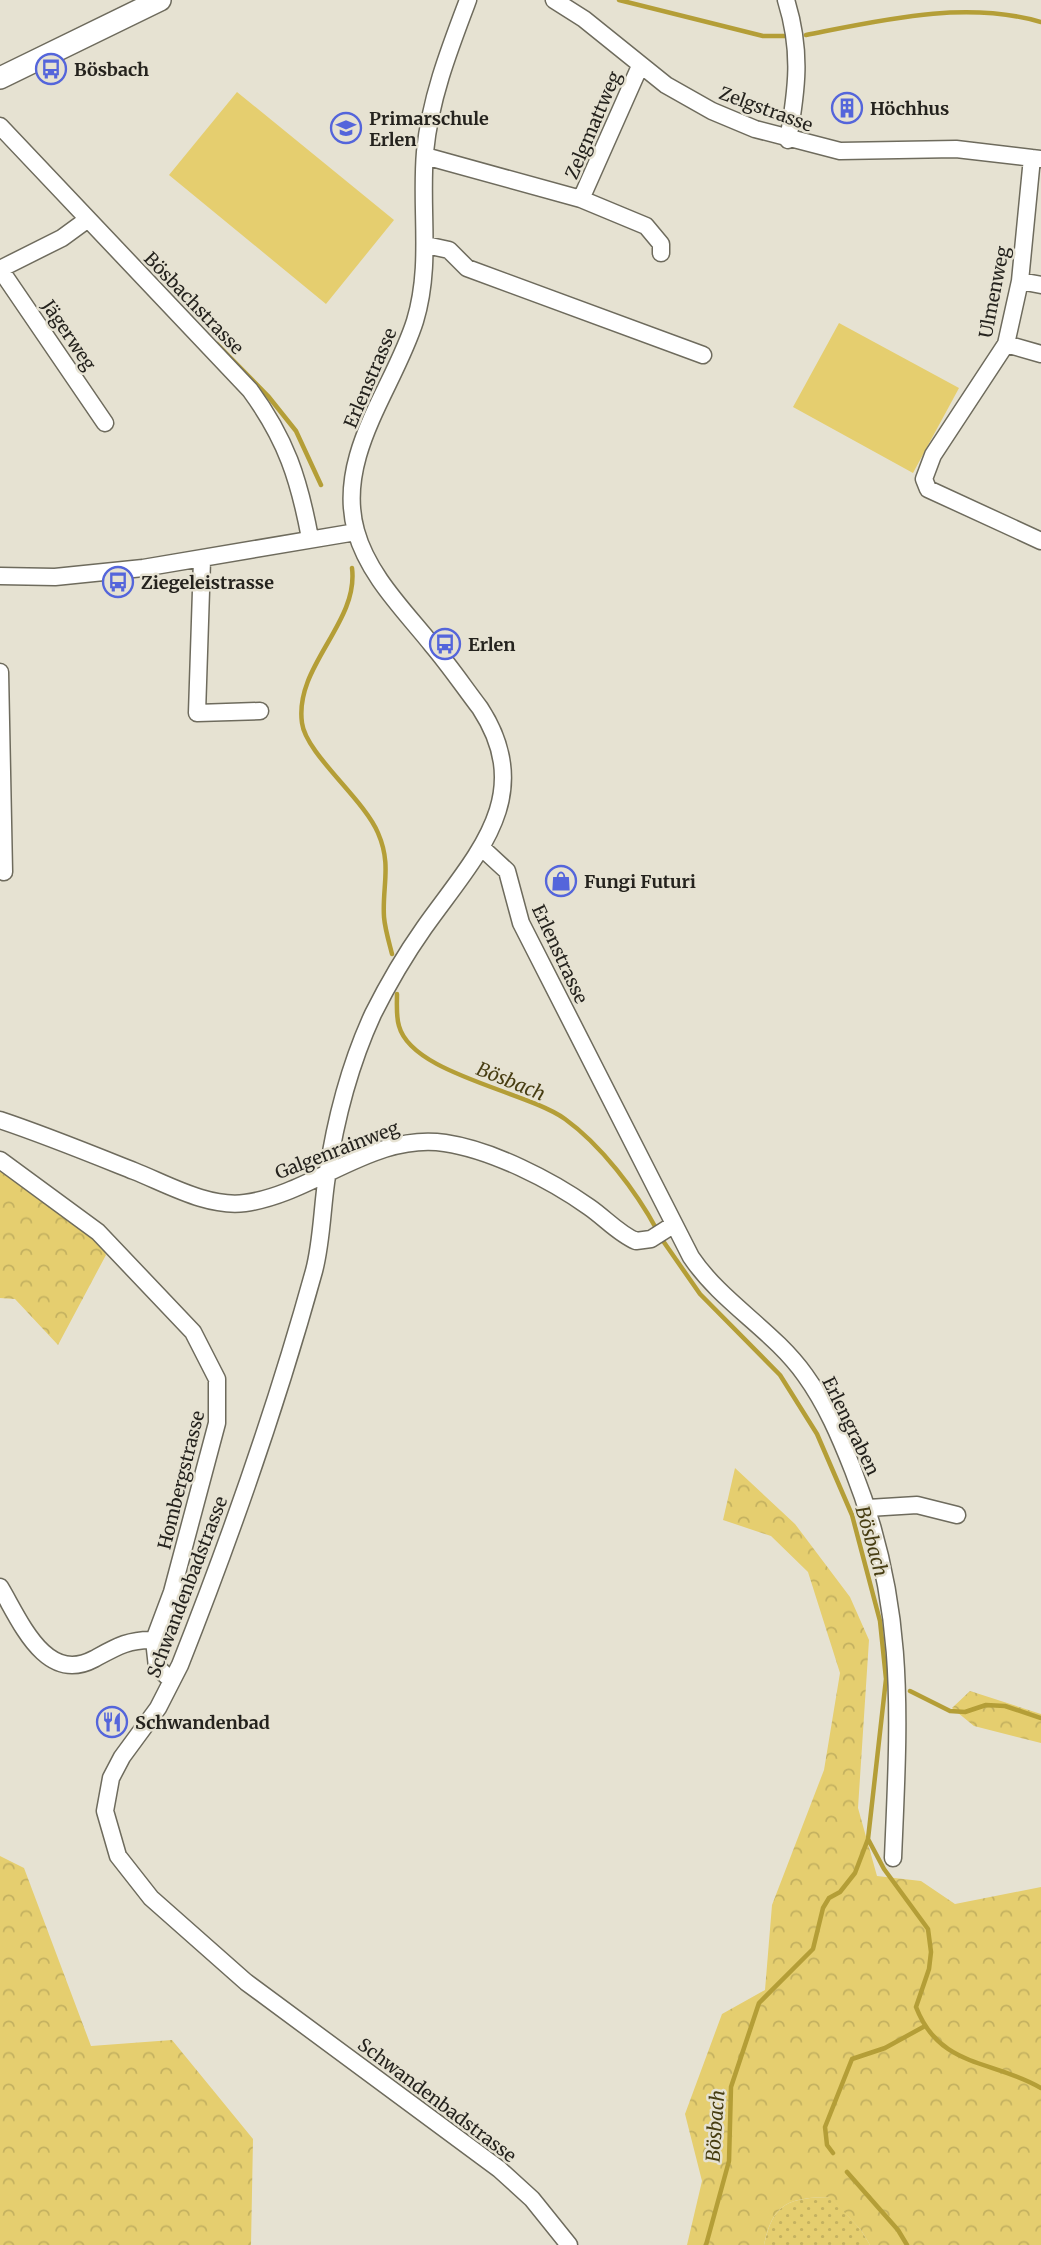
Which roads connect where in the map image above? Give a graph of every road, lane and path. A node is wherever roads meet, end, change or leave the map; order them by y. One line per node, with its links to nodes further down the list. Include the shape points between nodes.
1 (160, 0): 6 (main road)
2 (468, 0): 9 (street, Erlenstrasse, via 432,105)
3 (554, 0): 5 (street, Zelgstrasse)
4 (786, 0): 8 (street, via 798,58)
5 (640, 66): 8 (street, Zelgstrasse, via 712,111); 11 (street, Zelgmattweg)
6 (0, 78)
7 (0, 126): 12 (street, Bösbachstrasse)
8 (788, 140): 10 (street, Zelgstrasse, via 840,151 956,149)
9 (425, 156): 11 (street, Zelgmattweg); 13 (street, Erlenstrasse)
10 (1037, 158): 16 (street, Ulmenweg)
11 (582, 199): 14 (street, Zelgmattweg, via 646,226 661,244)
12 (88, 219): 15 (street, via 62,238); 23 (street, Bösbachstrasse, via 243,382 270,417 296,472)
13 (426, 245): 20 (street, via 449,250 467,268); 22 (street, Erlenstrasse, via 422,293 412,328 361,448 352,503)
14 (662, 253)
15 (0, 269): 21 (street, Jägerweg)
16 (1020, 281): 17 (street); 18 (street, Ulmenweg)
17 (1041, 285)
18 (1006, 344): 19 (street); 24 (street, Ulmenweg, via 933,455 923,479 928,489)
19 (1041, 354)
20 (703, 355)
21 (105, 423)
22 (356, 533): 23 (street); 29 (street, Erlenstrasse, via 377,576 493,730 502,762 503,794)
23 (310, 538): 25 (street)
24 (1041, 541)
25 (201, 560): 26 (street, via 55,577); 28 (street, via 197,713)
26 (0, 576)
27 (0, 671): 30 (street)
28 (260, 711)
29 (482, 848): 33 (street, Schwandenbadstrasse, via 411,946 373,1015 354,1065); 34 (street, Erlenstrasse, via 507,871 521,923)
30 (4, 872)
31 (0, 1120): 33 (street, Galgenrainweg, via 216,1202 247,1203)
32 (0, 1160): 38 (street, Hombergstrasse, via 98,1231 193,1332 218,1379 217,1423 172,1592)
33 (327, 1173): 34 (street, Galgenrainweg, via 398,1144 447,1143 537,1176 631,1239 642,1242); 39 (street, Schwandenbadstrasse, via 315,1267 282,1386)
34 (663, 1232): 35 (street, Erlengraben, via 789,1356 816,1391)
35 (868, 1508): 36 (street, via 917,1506); 40 (street, Erlengraben, via 897,1653)
36 (957, 1515)
37 (0, 1587): 38 (street, via 35,1646 60,1664 87,1663 128,1640)
38 (154, 1640): 39 (street, via 157,1667)
39 (172, 1681): 41 (street, Schwandenbadstrasse, via 122,1757 106,1795 109,1834 125,1867 178,1924 246,1982 499,2169)
40 (893, 1858)
41 (569, 2245)

